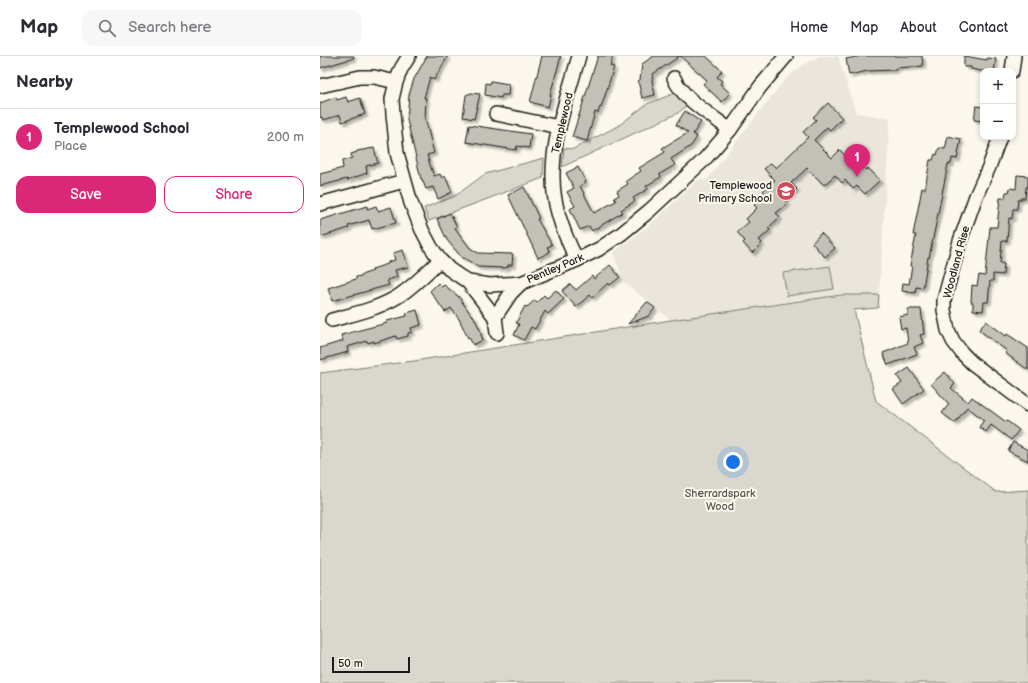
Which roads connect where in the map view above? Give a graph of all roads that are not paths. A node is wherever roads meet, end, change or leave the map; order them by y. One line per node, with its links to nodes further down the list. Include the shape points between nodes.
1 (409, 56): 7 (street, Pentley Park)
2 (579, 56): 10 (street, Templewood)
3 (786, 56): 11 (street, Pentley Park)
4 (1014, 56): 5 (street)
5 (1012, 68)
6 (674, 78): 11 (street, via 676,85 691,101)
7 (396, 82): 8 (street, via 360,77); 13 (street, Pentley Park, via 392,98 394,133)
8 (320, 86)
9 (496, 114): 10 (street)
10 (559, 127): 16 (street, Templewood, via 553,179 556,206)
11 (730, 130): 16 (street, Pentley Park, via 704,160 649,211 599,249)
12 (999, 140): 22 (street, Woodland Rise, via 960,241 944,300 944,310 948,330 962,353)
13 (404, 181): 14 (street); 15 (street, Pentley Park, via 422,230)
14 (320, 204)
15 (440, 260): 17 (street, Pentley Park, via 448,269); 20 (street, via 412,286 380,306)
16 (576, 260): 18 (street, Pentley Park)
17 (468, 282): 18 (street, Pentley Park, via 490,285); 19 (street)
18 (521, 283): 19 (street)
19 (495, 317): 21 (street)
20 (332, 320)
21 (496, 333)
22 (1028, 405)

